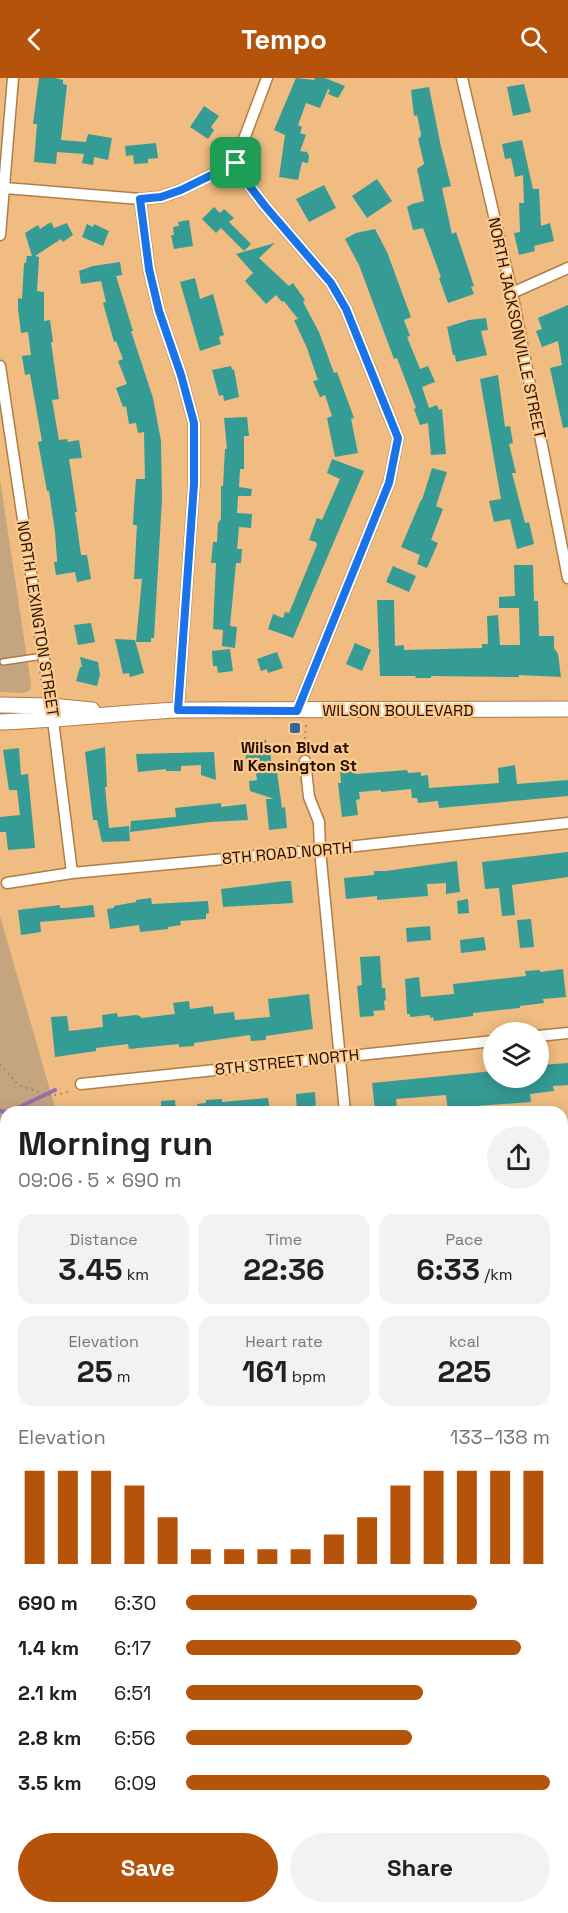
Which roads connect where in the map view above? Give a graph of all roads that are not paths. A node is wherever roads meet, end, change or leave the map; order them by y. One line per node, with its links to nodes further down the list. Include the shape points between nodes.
1 (13, 78): 5 (street)
2 (267, 78): 4 (street)
3 (462, 78): 9 (street, NORTH JACKSONVILLE STREET)
4 (236, 163): 6 (street, via 181,190); 18 (street, via 265,206 331,283 346,309 398,438 389,483)
5 (5, 188): 6 (street); 7 (street)
6 (140, 199): 17 (street, via 159,311 194,423 194,484)
7 (0, 235)
8 (568, 268): 9 (street)
9 (512, 293): 12 (street, NORTH JACKSONVILLE STREET)
10 (0, 366): 11 (street, NORTH LEXINGTON STREET)
11 (3, 410): 13 (street, NORTH LEXINGTON STREET)
12 (568, 578)
13 (44, 656): 14 (lane); 19 (street, NORTH LEXINGTON STREET)
14 (3, 662)
15 (0, 705): 19 (main road, WILSON BOULEVARD)
16 (568, 709): 18 (main road, WILSON BOULEVARD)
17 (178, 710): 18 (main road, WILSON BOULEVARD); 19 (main road, WILSON BOULEVARD)
18 (297, 711)
19 (52, 713): 20 (main road, WILSON BOULEVARD); 24 (street, NORTH LEXINGTON STREET)
20 (0, 722)
21 (305, 761): 23 (street, via 309,797 319,822)
22 (568, 823): 23 (street, 8TH ROAD NORTH)
23 (320, 850): 24 (street, 8TH ROAD NORTH); 29 (street)
24 (72, 873): 25 (street, 8TH ROAD NORTH)
25 (7, 883)
26 (568, 1033): 27 (street)
27 (549, 1035)
28 (483, 1042): 29 (street, 8TH STREET NORTH)
29 (340, 1057): 30 (street, 8TH STREET NORTH); 31 (street)
30 (81, 1084)
31 (344, 1106)

